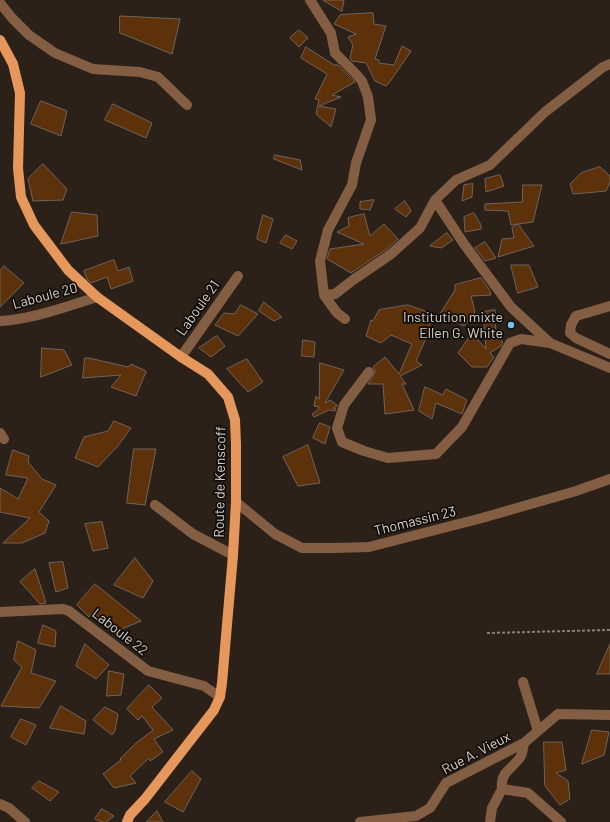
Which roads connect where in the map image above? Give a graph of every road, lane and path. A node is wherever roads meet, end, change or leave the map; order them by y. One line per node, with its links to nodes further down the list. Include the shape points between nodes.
1 (310, 0): 8 (street, via 331,33 335,53 362,81 368,97 371,120 356,163 352,186 328,230 320,261)
2 (0, 3): 5 (street, via 29,35 55,53 93,69 140,72 158,77)
3 (0, 40): 9 (main road, Route de Kenscoff, via 13,64 20,93 18,168 21,197 34,225 68,270)
4 (610, 64): 6 (street, via 546,112 490,165 456,180)
5 (187, 105)
6 (435, 200): 8 (street, via 420,228 391,254 335,294); 13 (street, via 511,307)
7 (238, 276): 15 (street, Laboule 21)
8 (324, 295): 11 (street, via 337,313)
9 (96, 297): 12 (street, Laboule 20, via 39,315); 15 (main road, Route de Kenscoff)
10 (610, 306): 14 (street, via 576,316 570,333)
11 (345, 319)
12 (0, 321)
13 (550, 343): 16 (street); 17 (street, via 521,339 510,343 462,427 436,454 388,458 342,442 337,428 344,405)
14 (610, 354)
15 (181, 357): 19 (main road, Route de Kenscoff, via 208,374 228,397 235,420)
16 (610, 368)
17 (369, 372)
18 (610, 479): 19 (street, Thomassin 23, via 482,518 369,546 302,548 275,534)
19 (236, 502): 21 (main road, Route de Kenscoff)
20 (155, 505): 21 (street, via 193,534)
21 (233, 555): 26 (main road, Route de Kenscoff)
22 (0, 612): 26 (street, Laboule 22, via 64,609 148,671 204,686)
23 (610, 630): 24 (path)
24 (487, 633)
25 (523, 682): 28 (street)
26 (220, 697): 34 (main road, Route de Kenscoff, via 214,710)
27 (610, 715): 28 (street, Rue A. Vieux, via 558,714)
28 (538, 731): 29 (street, Rue A. Vieux)
29 (524, 743): 30 (street, Rue A. Vieux, via 520,757 503,777); 35 (street, Rue A. Vieux, via 446,783 430,808 416,816)
30 (502, 789): 32 (street, via 528,793); 36 (street, Rue A. Vieux, via 492,808)
31 (0, 804): 33 (street, via 9,808)
32 (560, 821)
33 (25, 822)
34 (127, 822)
35 (360, 822)
36 (490, 822)

